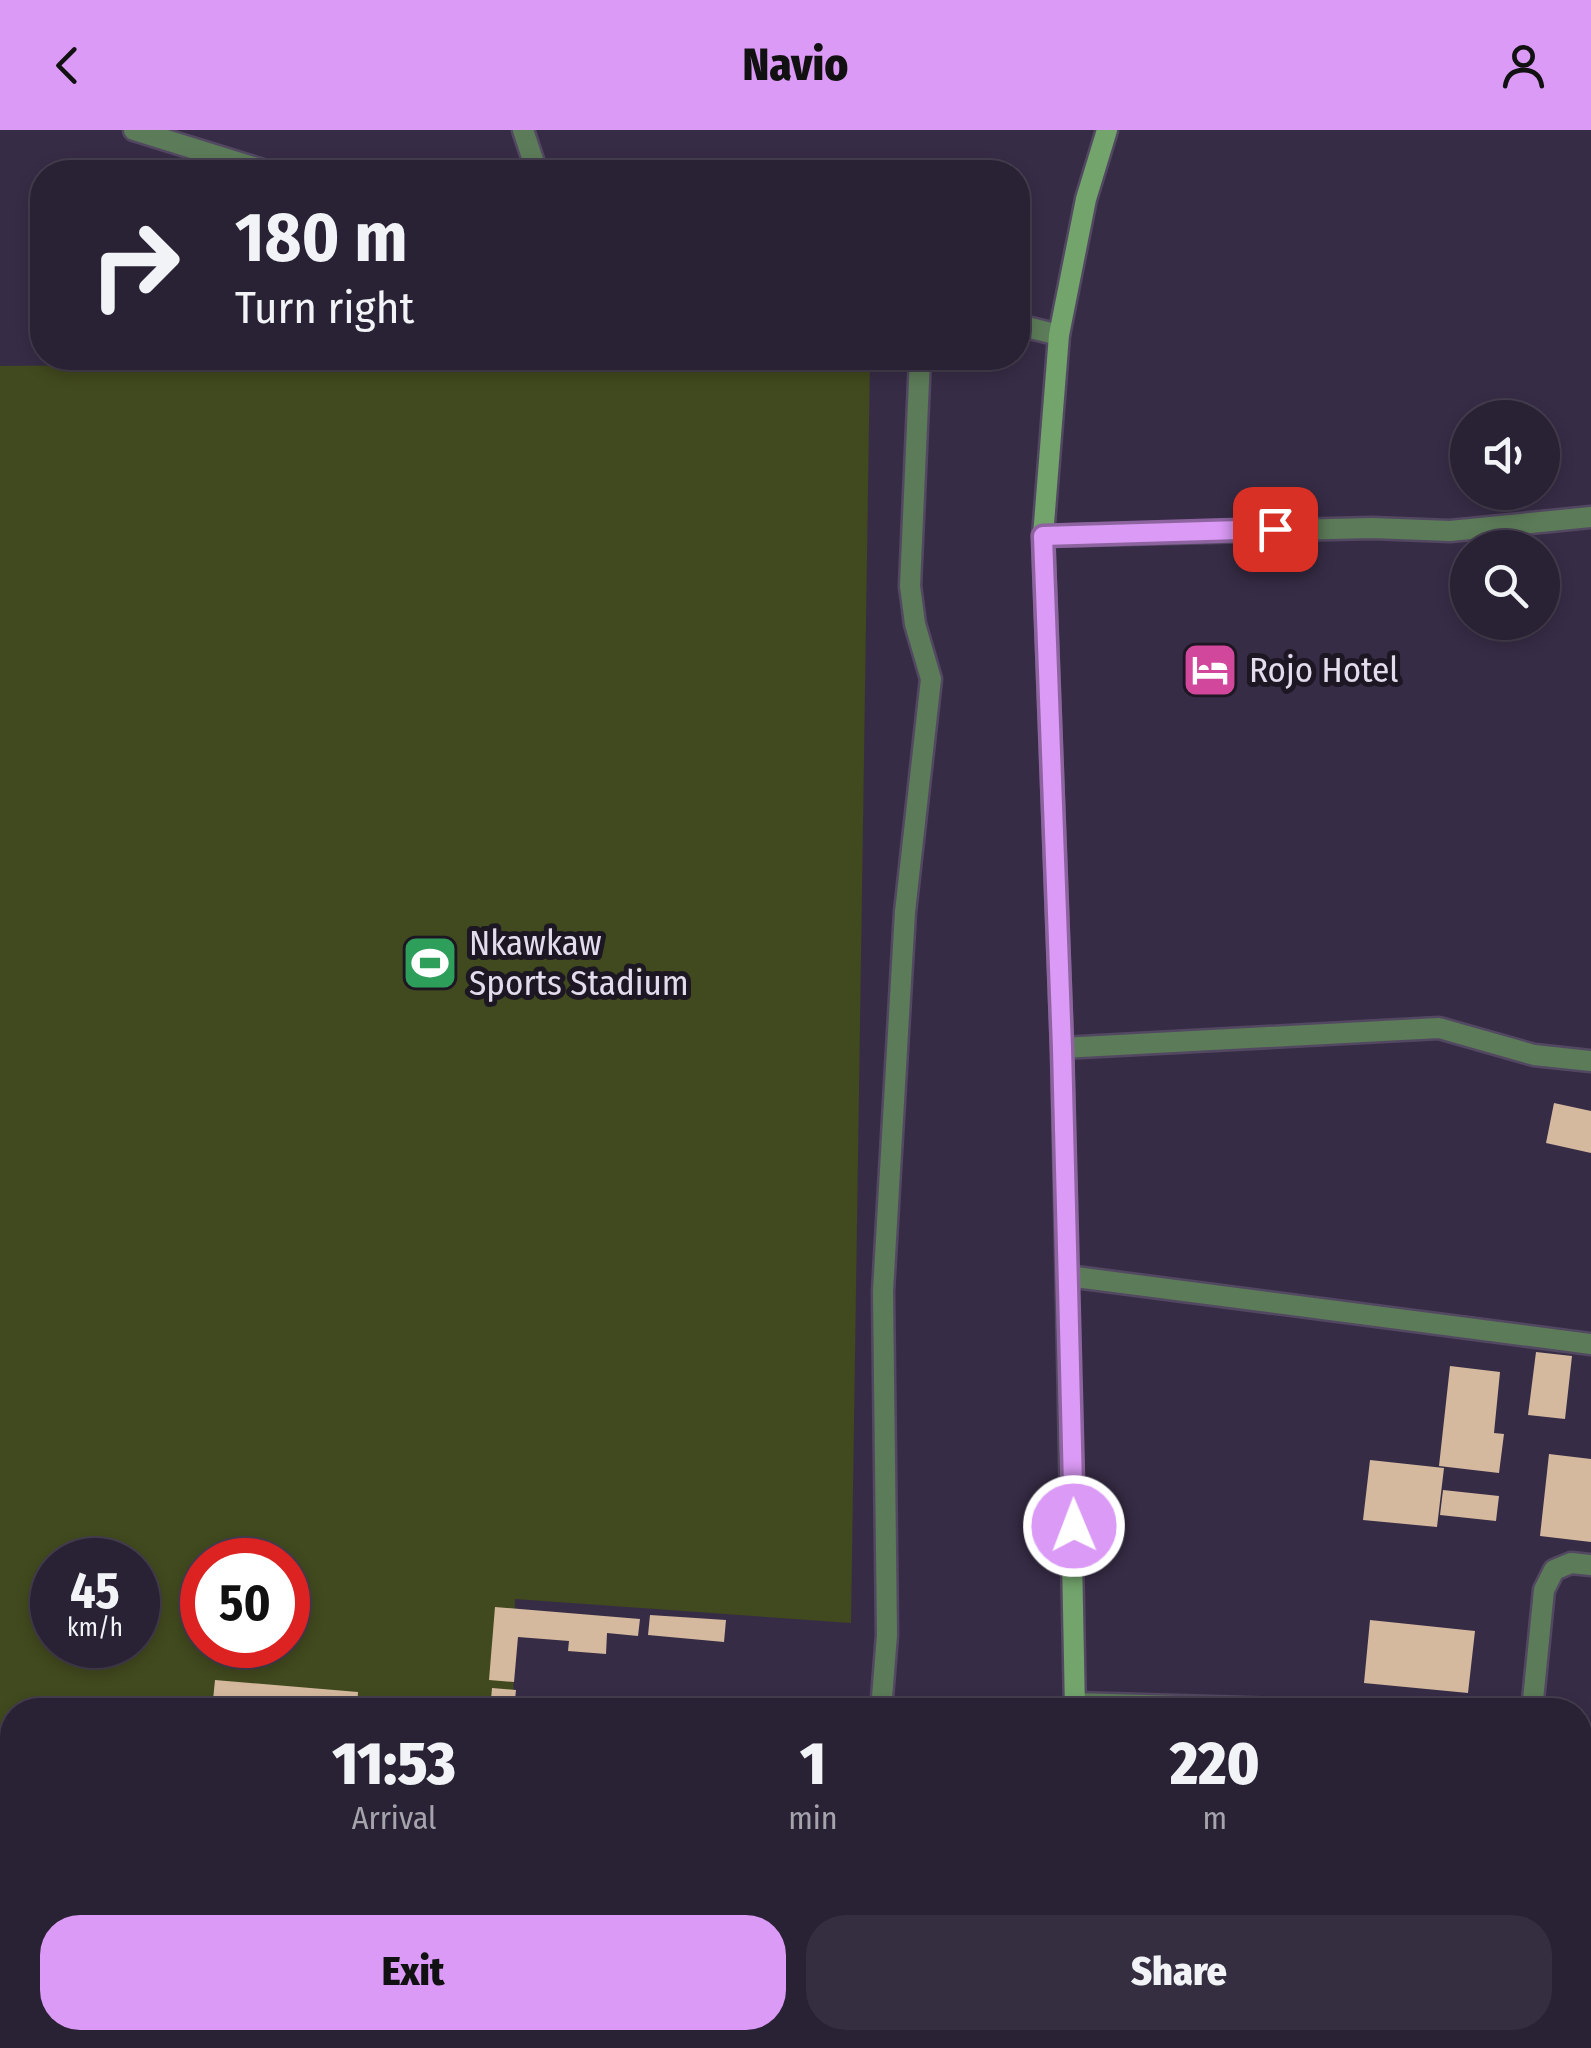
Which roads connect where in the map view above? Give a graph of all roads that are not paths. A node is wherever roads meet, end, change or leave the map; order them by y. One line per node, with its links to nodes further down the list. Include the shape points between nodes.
1 (134, 130): 4 (street)
2 (523, 130): 5 (street)
3 (1107, 130): 7 (main road, via 1086,199)
4 (231, 160)
5 (534, 160)
6 (1030, 329): 7 (street)
7 (1060, 335): 10 (main road)
8 (919, 370): 16 (street, via 910,586 931,679 905,912 883,1291)
9 (1591, 517): 10 (street, via 1450,531)
10 (1043, 536): 11 (main road)
11 (1062, 1048): 12 (street, via 1439,1028 1534,1055); 13 (main road)
12 (1591, 1061)
13 (1068, 1276): 14 (street); 17 (main road)
14 (1591, 1344)
15 (1591, 1565): 18 (street, via 1554,1570 1544,1590)
16 (883, 1698)
17 (1075, 1698)
18 (1533, 1698)

